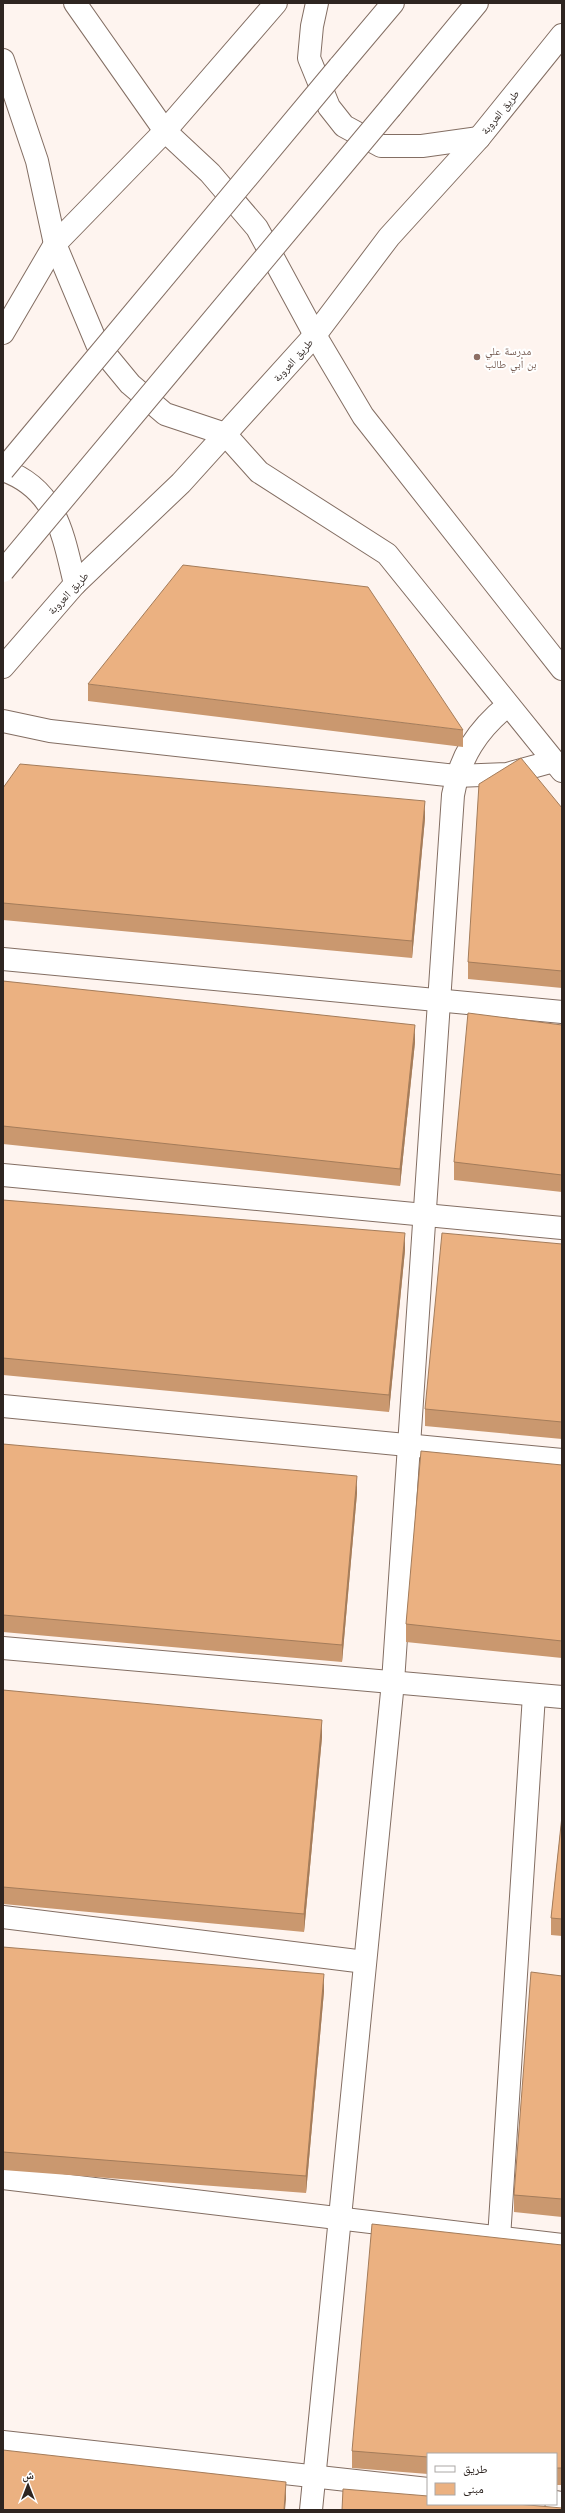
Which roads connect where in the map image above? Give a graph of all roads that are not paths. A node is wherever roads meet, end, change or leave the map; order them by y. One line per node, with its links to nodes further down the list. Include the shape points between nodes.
1 (75, 3): 8 (main road)
2 (276, 3): 8 (main road)
3 (317, 3): 9 (main road, via 312,26 310,58 329,107 344,126 381,146 422,146)
4 (393, 3): 14 (main road, bridge)
5 (477, 3): 15 (main road, bridge)
6 (562, 35): 9 (main road, طريق العروبة)
7 (3, 60): 10 (main road, via 37,161)
8 (165, 131): 10 (main road); 12 (main road, via 210,173 257,228)
9 (479, 138): 12 (main road, طريق العروبة, via 389,237)
10 (55, 244): 11 (main road); 13 (main road, via 97,344 130,384 165,414)
11 (3, 333)
12 (315, 335): 13 (main road, طريق العروبة); 18 (main road, via 363,416)
13 (225, 434): 16 (main road, طريق العروبة, via 181,483); 19 (main road, via 259,472 387,554)
14 (3, 470): 16 (main road, via 18,476 44,496 62,528)
15 (3, 571)
16 (75, 584): 17 (main road, طريق العروبة)
17 (3, 667)
18 (562, 669)
19 (508, 706): 21 (main road); 22 (main road, via 491,719 476,736 464,755)
20 (3, 721): 22 (main road, via 50,731)
21 (558, 766): 22 (main road, via 507,774)
22 (456, 776): 24 (main road)
23 (3, 959): 24 (main road)
24 (439, 1000): 25 (main road); 27 (main road)
25 (562, 1012)
26 (3, 1175): 27 (main road)
27 (424, 1215): 28 (main road); 30 (main road)
28 (562, 1228)
29 (3, 1406): 30 (main road)
30 (409, 1445): 31 (main road); 33 (main road)
31 (562, 1460)
32 (3, 1648): 33 (main road)
33 (393, 1682): 34 (main road); 37 (main road)
34 (534, 1695): 35 (main road); 38 (main road)
35 (562, 1697)
36 (3, 1917): 37 (main road)
37 (365, 1962): 41 (main road)
38 (517, 1977): 39 (main road); 42 (main road)
39 (540, 1979)
40 (3, 2178): 41 (main road)
41 (340, 2219): 42 (main road); 45 (main road)
42 (499, 2238): 43 (main road)
43 (562, 2245)
44 (3, 2442): 45 (main road)
45 (314, 2478): 46 (main road); 47 (main road)
46 (427, 2489)
47 (311, 2510)

